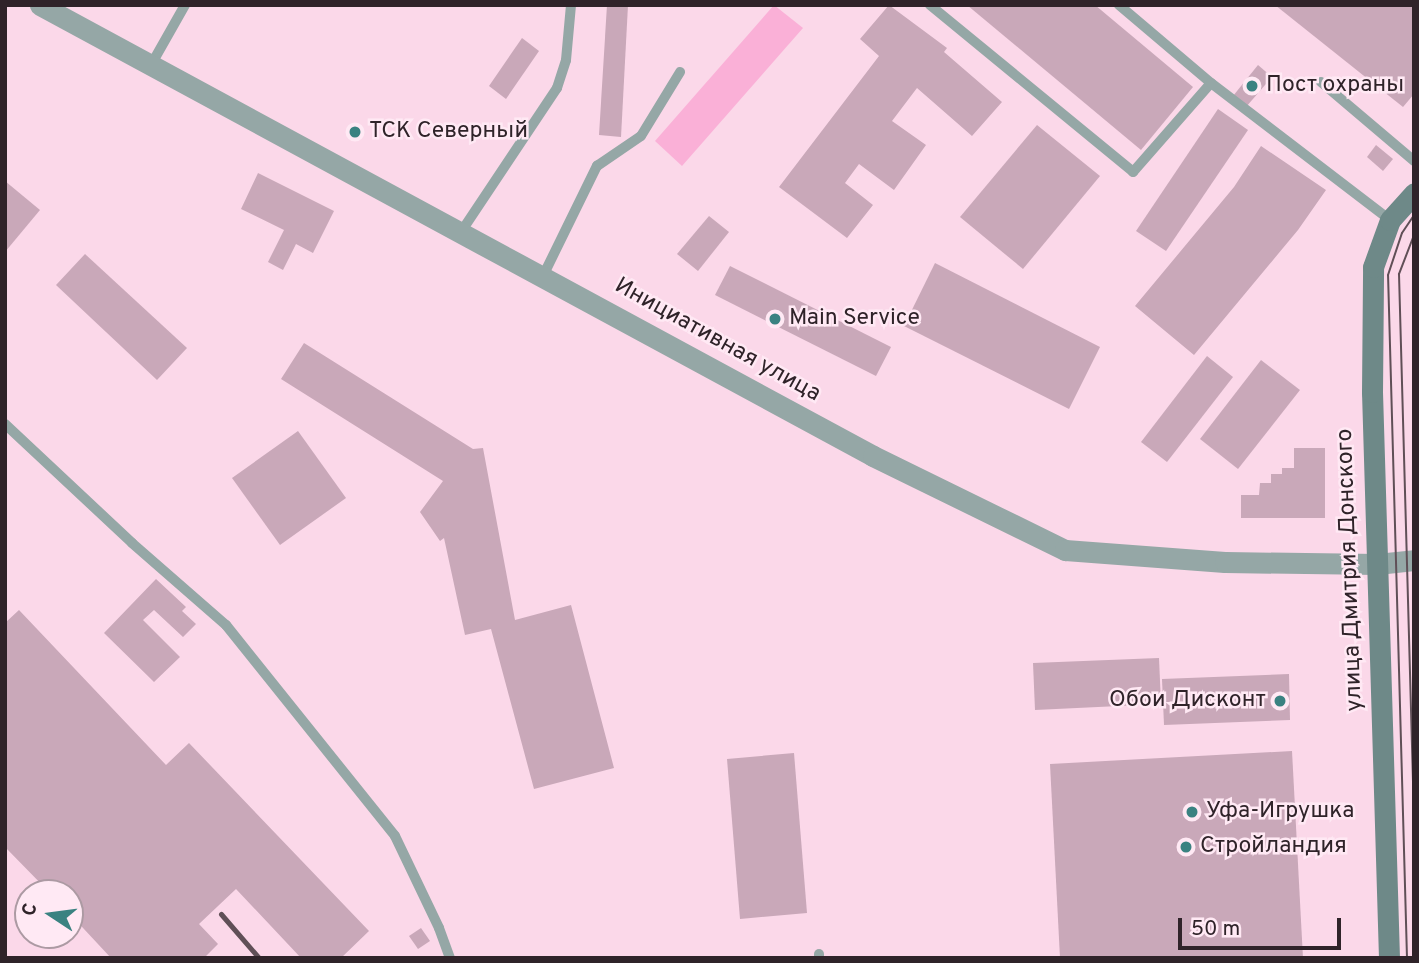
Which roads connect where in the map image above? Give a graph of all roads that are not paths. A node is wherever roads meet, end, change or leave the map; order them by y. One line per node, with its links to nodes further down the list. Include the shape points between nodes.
1 (40, 5): 6 (street, Инициативная улица)
2 (186, 5): 6 (lane)
3 (571, 5): 13 (lane, via 566,60 557,88)
4 (930, 5): 9 (lane, via 1133,172)
5 (1119, 5): 9 (lane)
6 (151, 65): 13 (street, Инициативная улица)
7 (680, 72): 14 (lane, via 641,136 597,166)
8 (1321, 82): 10 (lane)
9 (1211, 83): 12 (lane)
10 (1414, 161)
11 (1414, 193): 12 (street, улица Дмитрия Донского)
12 (1390, 220): 17 (street, улица Дмитрия Донского, via 1373,267)
13 (461, 232): 14 (street, Инициативная улица)
14 (543, 276): 17 (street, Инициативная улица, via 873,456 1065,550 1225,562)
15 (5, 424): 18 (lane, via 226,625 396,836)
16 (1414, 560): 17 (street, Инициативная улица)
17 (1377, 564): 19 (street, улица Дмитрия Донского)
18 (450, 958)
19 (1389, 958)

